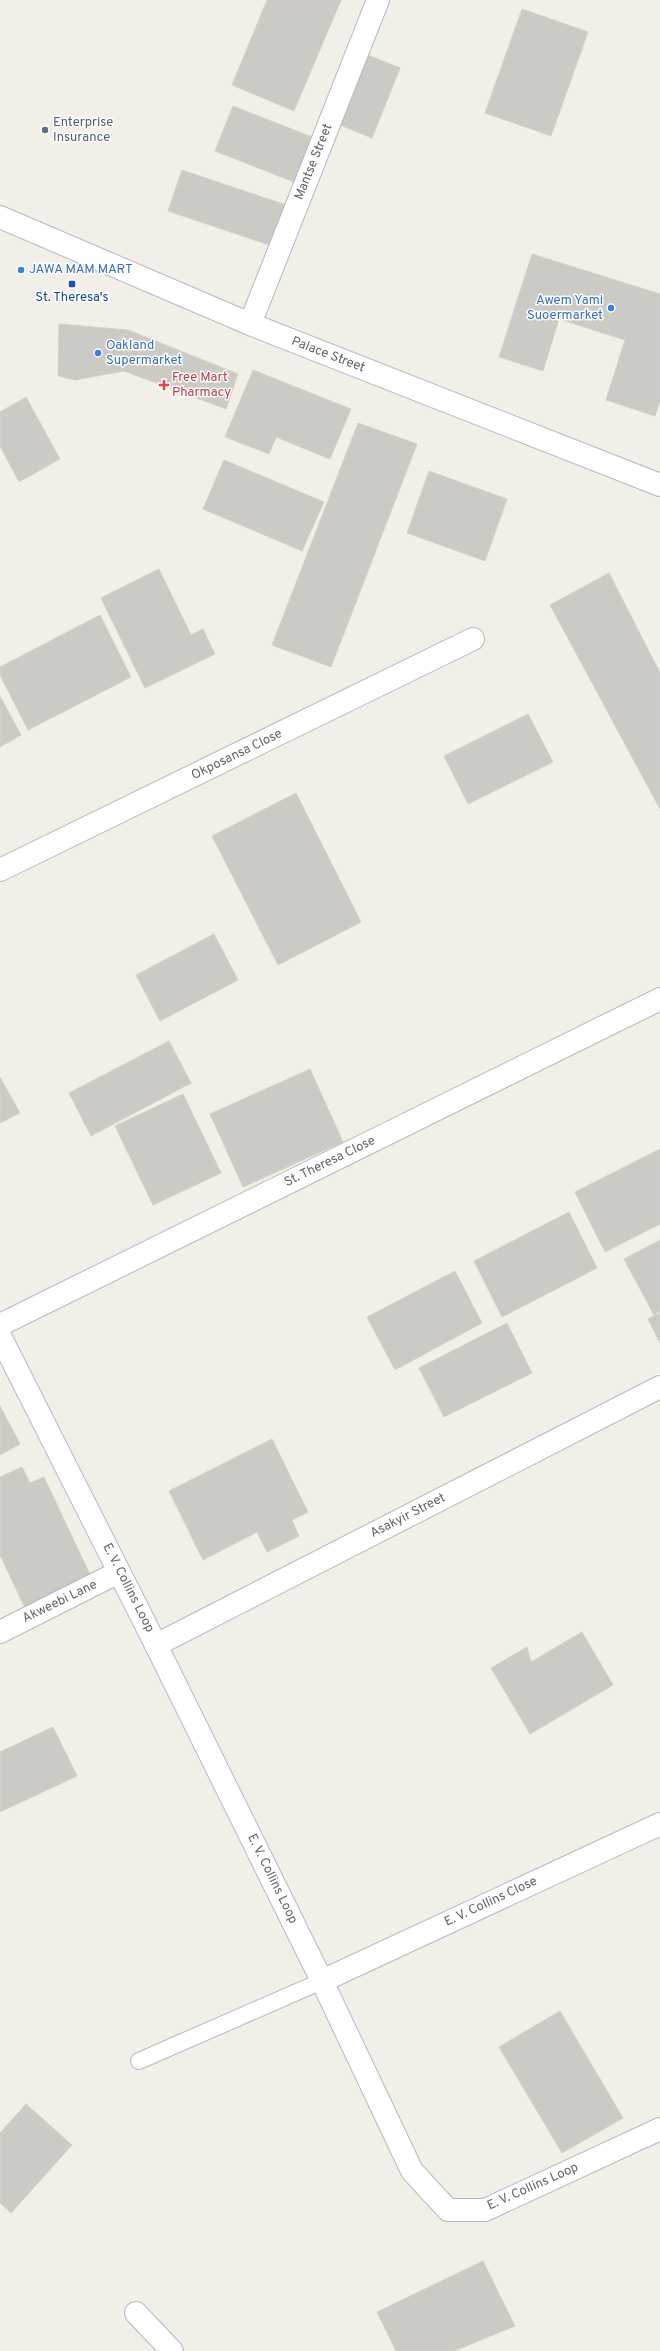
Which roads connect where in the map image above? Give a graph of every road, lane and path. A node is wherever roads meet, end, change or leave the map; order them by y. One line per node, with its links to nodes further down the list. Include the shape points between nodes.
1 (378, 0): 3 (street, Mantse Street)
2 (3, 224): 3 (street, Palace Street)
3 (250, 324): 4 (street, Palace Street)
4 (660, 485)
5 (473, 639): 6 (street, Okposansa Close)
6 (0, 870)
7 (660, 999): 8 (street, St. Theresa Close)
8 (0, 1325)
9 (0, 1336): 11 (street, E. V. Collins Loop)
10 (660, 1387): 13 (street, Asakyir Street)
11 (119, 1572): 12 (street, Akweebi Lane); 13 (street, E. V. Collins Loop)
12 (0, 1632)
13 (156, 1645): 15 (street, E. V. Collins Loop)
14 (660, 1824): 15 (street, E. V. Collins Close)
15 (322, 1981): 16 (lane); 17 (street, E. V. Collins Loop, via 412,2171 448,2210 485,2210)
16 (139, 2061)
17 (660, 2129)
18 (136, 2313): 19 (street)
19 (172, 2351)

